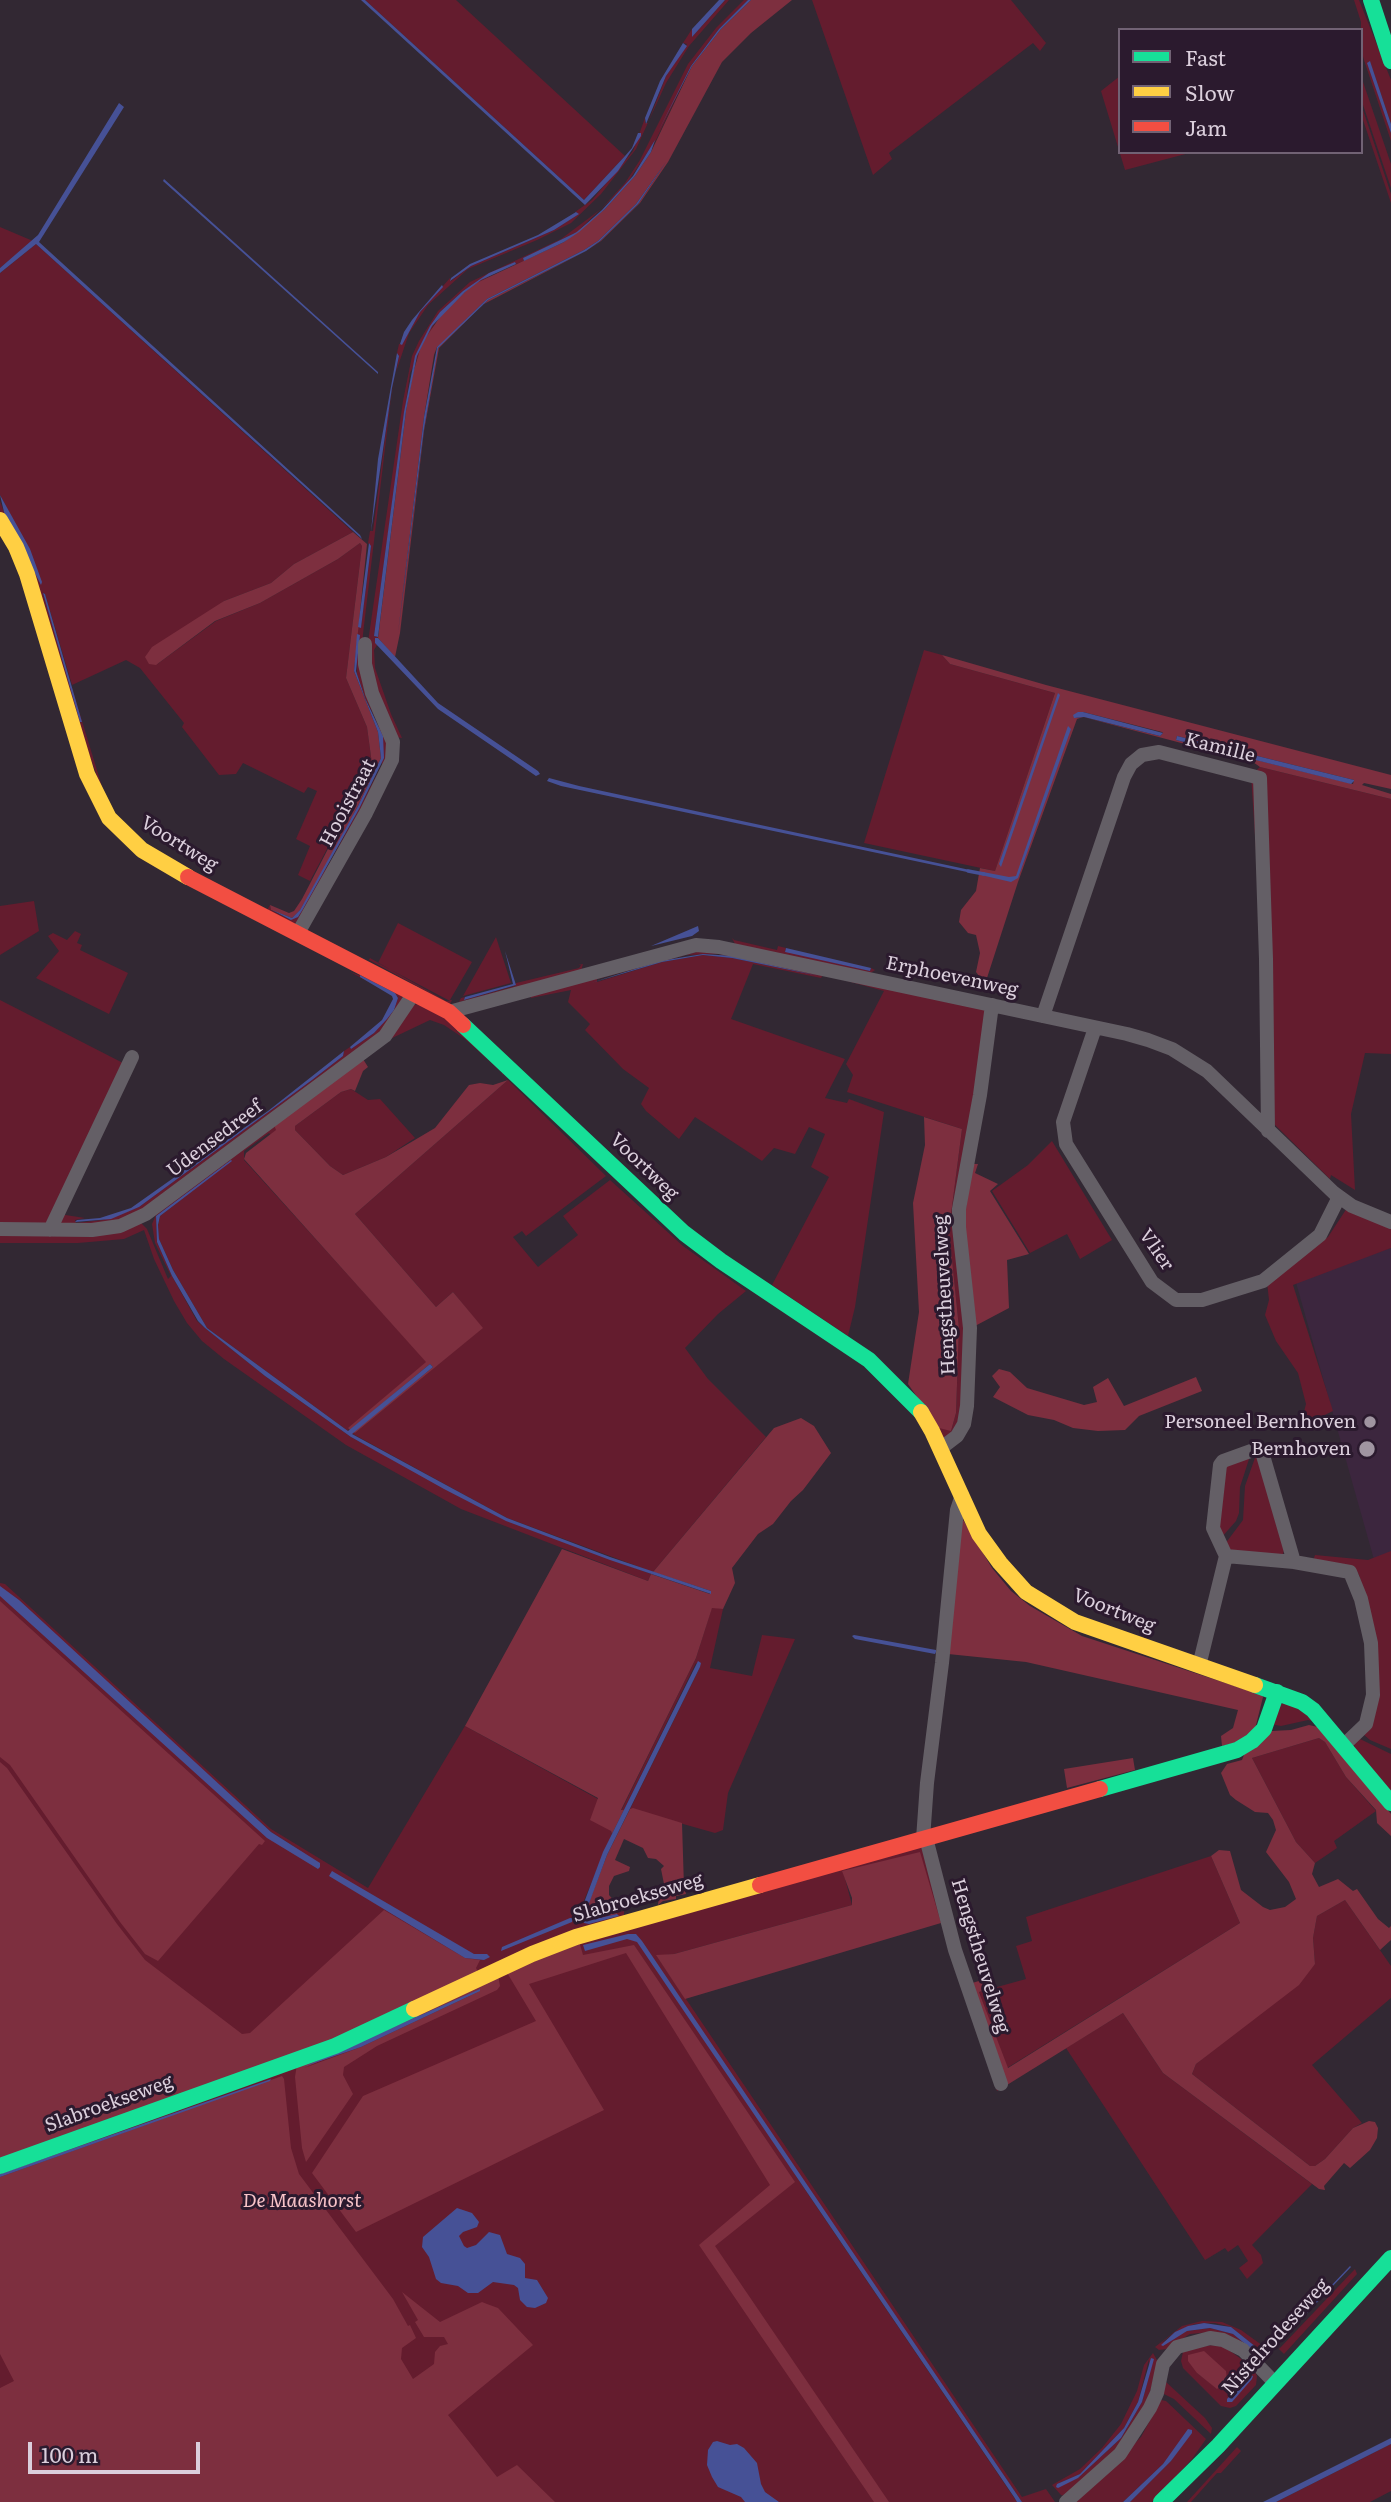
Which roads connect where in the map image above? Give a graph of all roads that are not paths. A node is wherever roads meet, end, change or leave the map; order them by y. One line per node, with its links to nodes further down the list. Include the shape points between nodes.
1 (1371, 0): 2 (street)
2 (1391, 61)
3 (0, 520): 5 (street, Voortweg, via 27,575 87,774 109,818 162,863)
4 (365, 644): 5 (street, Hooistraat, via 367,676 393,742 392,760)
5 (298, 933): 6 (street, Voortweg)
6 (414, 993): 8 (street, Voortweg); 16 (street, Udensedreef, via 385,1036 146,1214 120,1226)
7 (992, 1005): 8 (street, Erphoevenweg, via 696,945); 9 (street, Erphoevenweg); 17 (street, Hengstheuvelweg, via 959,1209 970,1328 967,1406 957,1436)
8 (449, 1012): 17 (street, Voortweg, via 684,1234 869,1360 918,1407)
9 (1043, 1016): 10 (street, Erphoevenweg); 12 (street, Kamille, via 1131,764 1142,755 1158,752 1259,778)
10 (1095, 1028): 12 (street, Erphoevenweg, via 1148,1040 1188,1058); 13 (street, Vlier, via 1063,1122 1066,1144 1152,1282 1176,1300 1202,1300 1263,1281 1320,1235)
11 (132, 1057): 16 (street)
12 (1268, 1131): 13 (street, Erphoevenweg)
13 (1339, 1197): 14 (street, Erphoevenweg)
14 (1391, 1222)
15 (0, 1228): 16 (street, Udensedreef)
16 (50, 1230)
17 (940, 1449): 18 (street, Voortweg)
18 (962, 1495): 21 (street, Voortweg, via 979,1534 1026,1592 1075,1622); 25 (street, Hengstheuvelweg, via 927,1783)
19 (1226, 1556): 20 (street); 20 (street, via 1213,1528 1220,1465 1259,1448); 21 (street)
20 (1294, 1562): 23 (street, via 1344,1569 1354,1577 1371,1643 1373,1695 1366,1724)
21 (1199, 1666): 22 (street, Voortweg)
22 (1277, 1692): 23 (street, Voortweg, via 1313,1710); 25 (street, Slabroekseweg, via 1264,1729 1237,1750)
23 (1343, 1746): 24 (street, Voortweg)
24 (1391, 1803)
25 (925, 1838): 26 (street, Hengstheuvelweg, via 955,1950); 27 (street, Slabroekseweg, via 576,1937 335,2046)
26 (1001, 2084)
27 (0, 2166)
28 (1391, 2243): 30 (street, Nistelrodeseweg)
29 (1391, 2258): 30 (street, Nistelrodeseweg)
30 (1272, 2379): 31 (street, via 1243,2350 1223,2340 1210,2338 1177,2347 1163,2364 1157,2393 1121,2454); 32 (street, Nistelrodeseweg, via 1229,2426 1218,2446)
31 (1066, 2502)
32 (1161, 2502)

